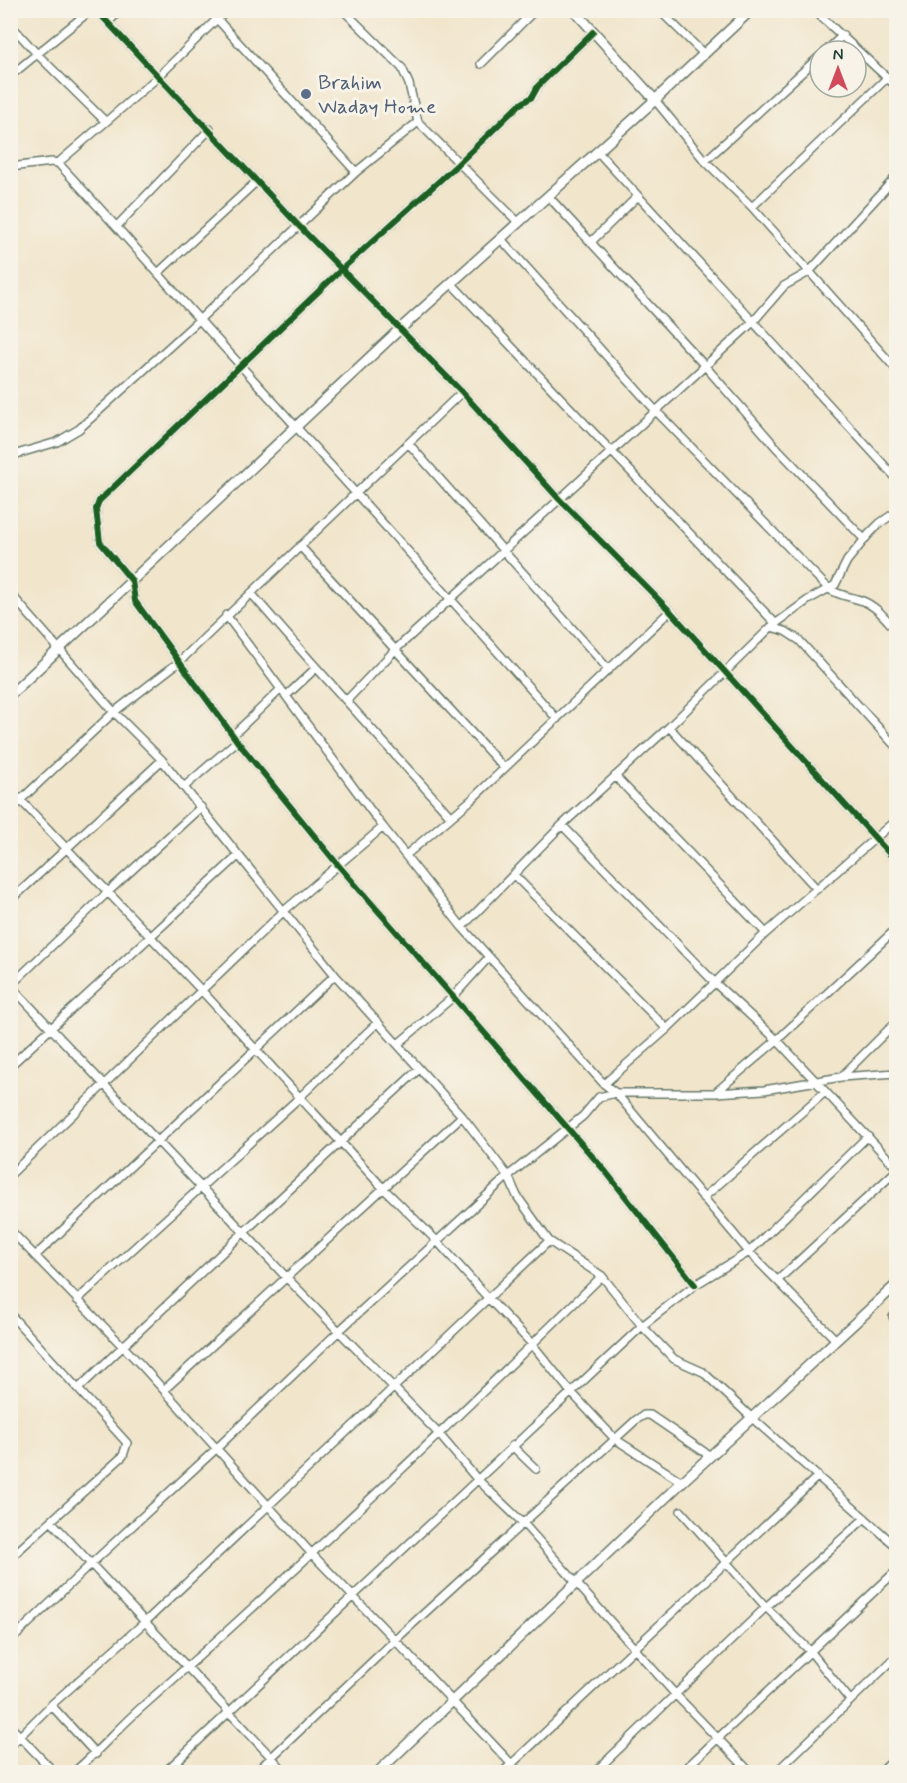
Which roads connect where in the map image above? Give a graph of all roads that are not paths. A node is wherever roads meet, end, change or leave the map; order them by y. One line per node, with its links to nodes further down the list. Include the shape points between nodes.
1 (91, 10): 18 (street)
2 (96, 10): 12 (street)
3 (121, 10): 12 (street)
4 (228, 10): 11 (street)
5 (343, 10): 27 (street, via 402,68)
6 (535, 10): 19 (street)
7 (574, 10): 14 (street)
8 (659, 10): 17 (street)
9 (751, 10): 17 (street)
10 (814, 10): 15 (street)
11 (217, 19): 22 (street); 34 (street)
12 (108, 22): 22 (street)
13 (10, 24): 18 (street)
14 (593, 32): 25 (street); 32 (street, via 538,86 532,97)
15 (843, 35): 16 (street); 23 (street)
16 (839, 39)
17 (704, 54): 25 (street)
18 (38, 55): 21 (street); 26 (street)
19 (481, 64)
20 (808, 67): 30 (street)
21 (10, 76)
22 (159, 76): 26 (street); 28 (street)
23 (888, 77): 24 (street); 39 (street)
24 (897, 86)
25 (655, 100): 29 (street); 30 (street)
26 (105, 121): 31 (street)
27 (418, 122): 32 (street); 34 (street)
28 (210, 129): 36 (street); 42 (street)
29 (597, 151): 37 (street); 38 (street)
30 (705, 161): 39 (street)
31 (58, 163): 33 (street); 42 (street)
32 (458, 164): 40 (street); 45 (street)
33 (10, 167)
34 (356, 172): 41 (street)
35 (897, 177): 46 (street)
36 (257, 181): 41 (street); 47 (street)
37 (548, 196): 40 (street); 44 (street)
38 (637, 197): 44 (street); 50 (street)
39 (752, 207): 46 (street)
40 (519, 223): 43 (street)
41 (298, 225): 45 (street); 49 (street)
42 (117, 226): 47 (street)
43 (501, 239): 48 (street); 56 (street)
44 (592, 241): 53 (street)
45 (342, 270): 51 (street); 52 (street)
46 (809, 272): 50 (street, via 784,286); 54 (street)
47 (158, 273): 49 (street)
48 (451, 283): 51 (street); 59 (street)
49 (200, 319): 52 (street); 60 (street, via 79,429 57,442)
50 (753, 322): 53 (street); 61 (street)
51 (400, 329): 55 (street); 57 (street)
52 (241, 366): 57 (street); 68 (street, via 97,505 100,542)
53 (705, 366): 56 (street); 65 (street)
54 (897, 369)
55 (462, 392): 58 (street); 63 (street)
56 (656, 411): 59 (street); 69 (street)
57 (297, 426): 62 (street); 68 (street)
58 (409, 444): 62 (street); 67 (street)
59 (611, 452): 63 (street); 75 (street)
60 (10, 456)
61 (897, 478)
62 (356, 495): 66 (street); 72 (street)
63 (559, 498): 67 (street); 73 (street)
64 (897, 512): 65 (street)
65 (864, 539): 69 (street)
66 (300, 546): 71 (street); 78 (street)
67 (504, 550): 72 (street); 81 (street)
68 (132, 580): 77 (street); 79 (street, via 135,601)
69 (829, 590): 75 (street, via 808,600); 76 (street, via 862,600)
70 (10, 593): 77 (street)
71 (251, 593): 74 (street); 80 (street)
72 (451, 599): 78 (street); 88 (street)
73 (670, 611): 81 (street); 82 (street)
74 (226, 615): 79 (street); 83 (street)
75 (774, 626): 82 (street); 91 (street, via 799,640)
76 (897, 630)
77 (60, 649): 84 (street); 87 (street)
78 (395, 650): 86 (street); 93 (street)
79 (179, 662): 87 (street); 90 (street)
80 (316, 668): 85 (street); 86 (street)
81 (609, 670): 88 (street)
82 (726, 671): 89 (street); 104 (street)
83 (281, 689): 85 (street); 90 (street)
84 (10, 695)
85 (286, 696): 103 (street)
86 (347, 700): 100 (street)
87 (114, 712): 92 (street); 97 (street)
88 (557, 719): 93 (street)
89 (669, 727): 94 (street); 111 (street)
90 (235, 738): 95 (street); 109 (street)
91 (897, 747)
92 (162, 760): 95 (street); 105 (street)
93 (504, 768): 100 (street)
94 (615, 776): 102 (street); 117 (street)
95 (184, 787): 98 (street)
96 (10, 789): 97 (street)
97 (21, 800): 99 (street); 105 (street)
98 (201, 807): 107 (street); 112 (street)
99 (10, 810)
100 (451, 817): 106 (street)
101 (897, 820): 104 (street)
102 (562, 825): 110 (street); 121 (street)
103 (383, 827): 106 (street); 109 (street)
104 (876, 838): 108 (street); 111 (street)
105 (67, 850): 112 (street); 113 (street)
106 (406, 855): 115 (street)
107 (238, 856): 114 (street); 118 (street)
108 (897, 861)
109 (338, 865): 114 (street); 124 (street)
110 (514, 875): 115 (street); 128 (street)
111 (817, 889): 117 (street)
112 (108, 892): 118 (street); 122 (street)
113 (10, 901)
114 (285, 910): 120 (street); 123 (street)
115 (462, 927): 119 (street)
116 (897, 929): 129 (street)
117 (766, 933): 121 (street)
118 (150, 938): 123 (street); 127 (street)
119 (489, 957): 124 (street); 138 (street)
120 (335, 975): 125 (street); 131 (street)
121 (715, 983): 128 (street); 129 (street)
122 (11, 986): 127 (street)
123 (202, 991): 131 (street); 137 (street)
124 (453, 997): 130 (street); 144 (street)
125 (378, 1022): 130 (street); 142 (street)
126 (897, 1022): 135 (street)
127 (51, 1028): 132 (street); 137 (street)
128 (667, 1029): 138 (street)
129 (777, 1040): 136 (street); 141 (street)
130 (398, 1044): 133 (street)
131 (255, 1050): 142 (street); 146 (street)
132 (10, 1066)
133 (419, 1069): 143 (street); 147 (street)
134 (897, 1073): 135 (street)
135 (841, 1077): 136 (street)
136 (815, 1082): 139 (street); 141 (street)
137 (105, 1084): 146 (street); 149 (street)
138 (604, 1084): 140 (street)
139 (825, 1092): 145 (street); 153 (street)
140 (616, 1093): 141 (street); 144 (street, via 599,1097); 153 (street)
141 (715, 1093)
142 (299, 1098): 147 (street); 151 (street)
143 (462, 1116): 150 (street); 152 (street)
144 (567, 1127): 150 (street); 163 (street)
145 (868, 1136): 148 (street); 158 (street)
146 (157, 1140): 151 (street); 159 (street)
147 (341, 1141): 152 (street); 155 (street)
148 (897, 1169): 162 (street)
149 (10, 1175)
150 (508, 1176): 156 (street, via 517,1196); 157 (street)
151 (202, 1188): 155 (street); 166 (street)
152 (383, 1188): 157 (street); 161 (street)
153 (703, 1198): 158 (street)
154 (10, 1230): 159 (street)
155 (244, 1232): 161 (street); 172 (street)
156 (549, 1241): 160 (street); 165 (street)
157 (438, 1242): 165 (street); 169 (street)
158 (749, 1252): 162 (street); 163 (street)
159 (35, 1256): 166 (street)
160 (602, 1276): 168 (street); 171 (street)
161 (287, 1278): 169 (street); 175 (street)
162 (778, 1280): 170 (street)
163 (695, 1285): 168 (street)
164 (897, 1285): 170 (street)
165 (489, 1299): 171 (street); 174 (street)
166 (77, 1300): 172 (street)
167 (10, 1314): 173 (street)
168 (642, 1326): 176 (street); 177 (street, via 674,1359 704,1371)
169 (339, 1331): 174 (street); 181 (street)
170 (836, 1340): 177 (street)
171 (532, 1344): 176 (street); 178 (street)
172 (122, 1346): 173 (street); 175 (street)
173 (79, 1388): 190 (street, via 126,1443 126,1449)
174 (394, 1388): 178 (street); 187 (street)
175 (164, 1390): 181 (street)
176 (570, 1391): 179 (street); 180 (street)
177 (752, 1418): 182 (street); 184 (street)
178 (438, 1433): 185 (street); 193 (street)
179 (615, 1438): 182 (street, via 636,1420 650,1415); 186 (street); 191 (street)
180 (512, 1446): 183 (street); 185 (street)
181 (216, 1449): 187 (street); 196 (street)
182 (710, 1456): 186 (street)
183 (536, 1469)
184 (818, 1476): 189 (street); 195 (street)
185 (477, 1479): 191 (street); 199 (street)
186 (682, 1482): 198 (street)
187 (268, 1507): 193 (street); 201 (street)
188 (681, 1510): 195 (street)
189 (865, 1518): 192 (street); 200 (street)
190 (51, 1521): 194 (street); 196 (street)
191 (523, 1523): 198 (street); 204 (street)
192 (897, 1546)
193 (311, 1553): 199 (street); 209 (street)
194 (10, 1558)
195 (725, 1562): 200 (street); 206 (street)
196 (91, 1564): 201 (street); 203 (street)
197 (897, 1571): 207 (street)
198 (577, 1583): 206 (street); 212 (street)
199 (353, 1597): 204 (street); 214 (street)
200 (766, 1607): 207 (street); 210 (street)
201 (144, 1623): 209 (street); 213 (street)
202 (10, 1626): 203 (street)
203 (18, 1634): 205 (street)
204 (395, 1640): 212 (street); 220 (street)
205 (10, 1641)
206 (635, 1647): 210 (street); 222 (street)
207 (810, 1651): 211 (street); 217 (street)
208 (897, 1657): 211 (street)
209 (187, 1669): 214 (street); 219 (street)
210 (675, 1694): 217 (street); 231 (street)
211 (850, 1700): 234 (street)
212 (453, 1702): 222 (street); 228 (street)
213 (51, 1705): 216 (street); 219 (street)
214 (229, 1712): 220 (street); 225 (street)
215 (10, 1726): 216 (street)
216 (21, 1736): 218 (street); 223 (street)
217 (717, 1739): 232 (street); 233 (street)
218 (10, 1746)
219 (96, 1754): 224 (street)
220 (272, 1758): 226 (street); 227 (street)
221 (897, 1758): 235 (street)
222 (512, 1765): 229 (street); 230 (street)
223 (54, 1773)
224 (74, 1773)
225 (165, 1773)
226 (256, 1773)
227 (285, 1773)
228 (378, 1773)
229 (503, 1773)
230 (519, 1773)
231 (595, 1773)
232 (682, 1773)
233 (750, 1773)
234 (776, 1773)
235 (881, 1773)

